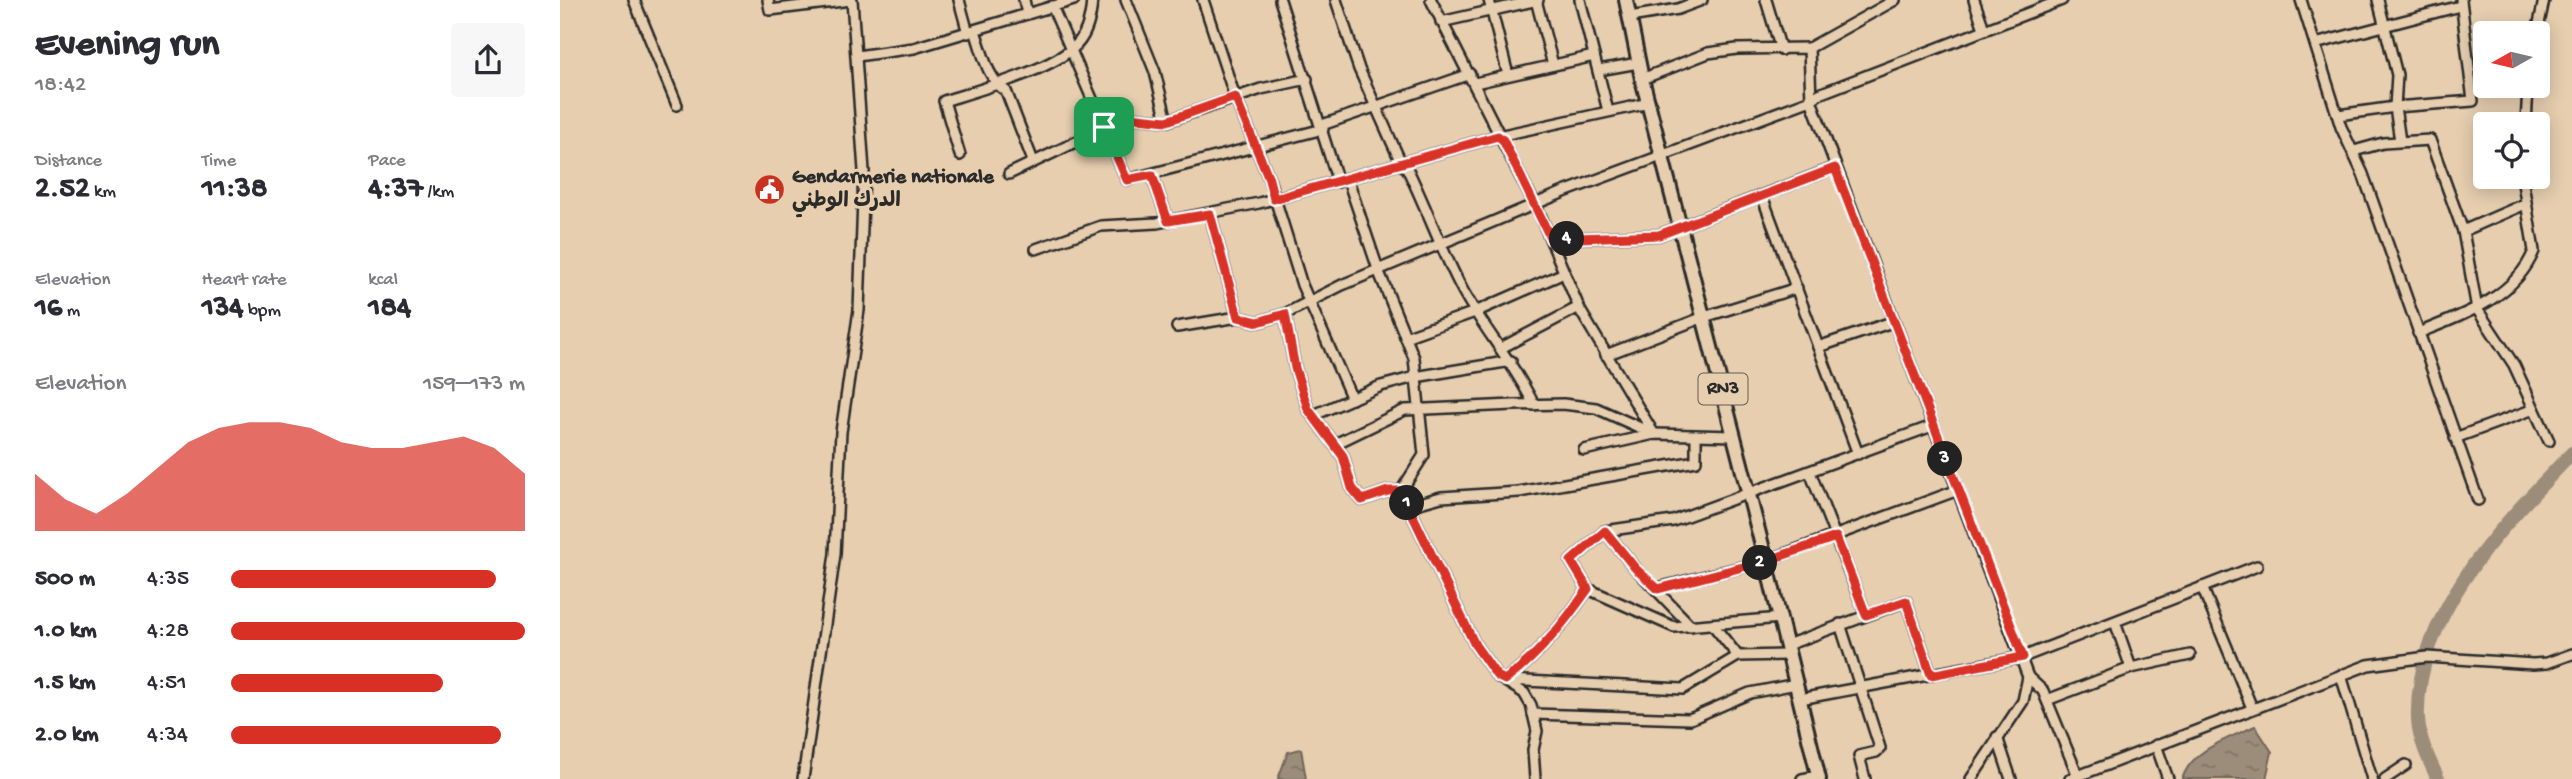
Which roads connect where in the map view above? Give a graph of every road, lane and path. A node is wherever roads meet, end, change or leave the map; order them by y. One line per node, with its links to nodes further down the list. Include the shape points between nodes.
1 (634, 0): 54 (street)
2 (768, 0): 3 (street, via 770,10)
3 (851, 0): 41 (street)
4 (959, 0): 36 (street)
5 (1024, 0): 30 (street)
6 (1074, 0): 28 (street)
7 (1092, 0): 39 (street, via 1091,20)
8 (1126, 0): 59 (street, via 1155,72)
9 (1203, 0): 51 (street)
10 (1280, 0): 48 (street)
11 (1336, 0): 55 (street)
12 (1431, 0): 33 (street)
13 (1489, 0): 29 (street)
14 (1537, 0): 29 (street); 44 (street)
15 (1580, 0): 42 (street)
16 (1626, 0): 31 (highway, RN3)
17 (1702, 0): 27 (street)
18 (1766, 0): 40 (street)
19 (1895, 0): 38 (street)
20 (1975, 0): 35 (street)
21 (2062, 0): 25 (street)
22 (2301, 0): 37 (street)
23 (2378, 0): 34 (street)
24 (2544, 0): 32 (street)
25 (2047, 2): 35 (street)
26 (2461, 3): 34 (street); 56 (street, via 2473,101)
27 (1677, 5): 31 (street)
28 (1052, 6): 30 (street); 39 (street)
29 (1491, 11): 33 (street); 46 (street)
30 (1027, 14): 36 (street)
31 (1630, 17): 43 (highway, RN3)
32 (2540, 21)
33 (1441, 22): 47 (street)
34 (2386, 27): 37 (street); 56 (street, via 2397,75)
35 (1984, 29): 52 (street)
36 (971, 32): 41 (street, via 914,48); 50 (street)
37 (2315, 44): 58 (street)
38 (1809, 48): 40 (street); 52 (street)
39 (1073, 49): 50 (street); 60 (street)
40 (1782, 50): 49 (street, via 1708,53)
41 (857, 55): 159 (street, via 864,171 859,310 841,432 835,554)
42 (1594, 56): 44 (street); 45 (street)
43 (1638, 63): 45 (street); 49 (highway, RN3)
44 (1553, 65): 46 (street)
45 (1599, 70): 57 (street)
46 (1508, 75): 47 (street)
47 (1472, 78): 55 (street); 62 (street)
48 (1307, 79): 51 (street); 61 (street)
49 (1642, 79): 53 (highway, RN3)
50 (996, 84): 66 (street, via 944,101); 68 (street, via 1006,90)
51 (1235, 97): 59 (street); 64 (street)
52 (1811, 100): 67 (street); 70 (street)
53 (1649, 103): 57 (street); 67 (highway, RN3)
54 (677, 106)
55 (1376, 107): 61 (street); 69 (street)
56 (2395, 107): 58 (street); 63 (street)
57 (1608, 111): 62 (street)
58 (2338, 116): 65 (street)
59 (1167, 121): 60 (street, via 1128,117)
60 (1104, 127): 68 (street); 72 (street, via 1127,180)
61 (1323, 127): 64 (street); 73 (street)
62 (1498, 136): 69 (street); 77 (street)
63 (2400, 141): 65 (street); 82 (street, via 2430,141)
64 (1257, 148): 72 (street); 76 (street)
65 (2354, 151): 98 (street)
66 (960, 155)
67 (1663, 156): 77 (street); 81 (highway, RN3)
68 (1033, 161): 71 (street)
69 (1402, 165): 73 (street); 84 (street)
70 (1835, 168): 75 (street); 96 (street)
71 (1009, 174)
72 (1152, 175): 80 (street)
73 (1343, 181): 76 (street); 86 (street)
74 (2523, 189): 78 (street)
75 (1762, 195): 81 (street); 88 (street)
76 (1274, 199): 79 (street); 89 (street)
77 (1535, 204): 83 (street); 84 (street)
78 (2525, 204): 82 (street); 91 (street, via 2533,251 2529,262)
79 (1210, 214): 80 (street); 94 (street)
80 (1168, 221): 85 (street, via 1101,226)
81 (1681, 229): 83 (street, via 1628,238); 95 (highway, RN3)
82 (2463, 231): 91 (street)
83 (1551, 239): 87 (street)
84 (1442, 243): 86 (street); 92 (street)
85 (1036, 248)
86 (1379, 272): 89 (street); 99 (street)
87 (1564, 273): 90 (street); 92 (street)
88 (1797, 288): 95 (street); 100 (street)
89 (1311, 302): 93 (street); 105 (street)
90 (1579, 306): 101 (street); 102 (street)
91 (2477, 309): 98 (street); 108 (street, via 2514,365)
92 (1475, 312): 99 (street); 101 (street)
93 (1285, 314): 94 (street, via 1258,322); 109 (street, via 1295,368)
94 (1238, 317): 97 (street)
95 (1704, 317): 102 (street); 113 (highway, RN3)
96 (1892, 322): 100 (street); 110 (street)
97 (1177, 327)
98 (2418, 333): 114 (street)
99 (1405, 337): 104 (street, via 1414,358)
100 (1818, 347): 118 (street)
101 (1501, 348): 103 (street)
102 (1606, 355): 111 (street)
103 (1511, 361): 104 (street); 106 (street)
104 (1415, 377): 105 (street); 107 (street)
105 (1352, 399): 109 (street)
106 (1534, 405): 107 (street); 111 (street, via 1596,408)
107 (1419, 408): 116 (street, via 1405,410); 121 (street, via 1424,455)
108 (2534, 409): 114 (street); 115 (street)
109 (1314, 415): 116 (street)
110 (1932, 426): 118 (street); 120 (street)
111 (1654, 434): 112 (street); 117 (street)
112 (1696, 435): 113 (street); 124 (street, via 1696,461 1519,492 1441,497)
113 (1735, 436): 122 (highway, RN3)
114 (2455, 438): 123 (street)
115 (2549, 441)
116 (1335, 443): 121 (street, via 1356,496 1362,500)
117 (1584, 450)
118 (1858, 454): 119 (street)
119 (1810, 472): 122 (street); 126 (street)
120 (1958, 490): 126 (street); 142 (street)
121 (1401, 491): 124 (street)
122 (1749, 492): 125 (street, via 1673,521); 127 (highway, RN3)
123 (2478, 500)
124 (1409, 506): 147 (street, via 1475,645)
125 (1605, 531): 130 (street, via 1571,561); 131 (street)
126 (1836, 537): 127 (street); 132 (street)
127 (1766, 561): 131 (street); 133 (highway, RN3)
128 (2257, 566): 129 (street)
129 (2202, 587): 134 (street); 152 (street)
130 (1588, 589): 137 (street, via 1674,627); 147 (street, via 1550,640)
131 (1658, 589): 137 (street)
132 (1866, 615): 135 (street); 144 (street, via 1906,601)
133 (1781, 618): 136 (street); 138 (highway, RN3)
134 (2115, 622): 142 (street); 143 (street)
135 (1840, 624): 138 (street); 149 (street)
136 (1713, 625): 137 (street); 141 (street)
137 (1691, 626)
138 (1788, 650): 141 (street); 148 (highway, RN3)
139 (2572, 654): 145 (street, via 2533,664 2482,658 2401,658)
140 (2190, 655): 143 (street)
141 (1738, 656): 147 (street, via 1683,689)
142 (2023, 657): 144 (street); 146 (street)
143 (2131, 668): 151 (street)
144 (1931, 675): 149 (street)
145 (2341, 675): 152 (street); 166 (street)
146 (2028, 677): 151 (street); 154 (street, via 2023,701)
147 (1505, 680): 153 (street, via 1524,693)
148 (1796, 684): 150 (highway, RN3); 153 (street, via 1750,693 1690,719)
149 (1861, 687): 150 (street); 162 (street, via 1880,748 1859,756)
150 (1800, 699): 157 (highway, RN3)
151 (2047, 700): 158 (street)
152 (2252, 708): 155 (street)
153 (1533, 714): 160 (street)
154 (1997, 737): 163 (street); 164 (street)
155 (2156, 745): 158 (street); 165 (street)
156 (2406, 765): 167 (street)
157 (1818, 778): 161 (street)
158 (2074, 778)
159 (803, 779)
160 (1535, 779)
161 (1802, 779)
162 (1865, 779)
163 (1971, 779)
164 (2011, 779)
165 (2168, 779)
166 (2372, 779)
167 (2385, 779)

